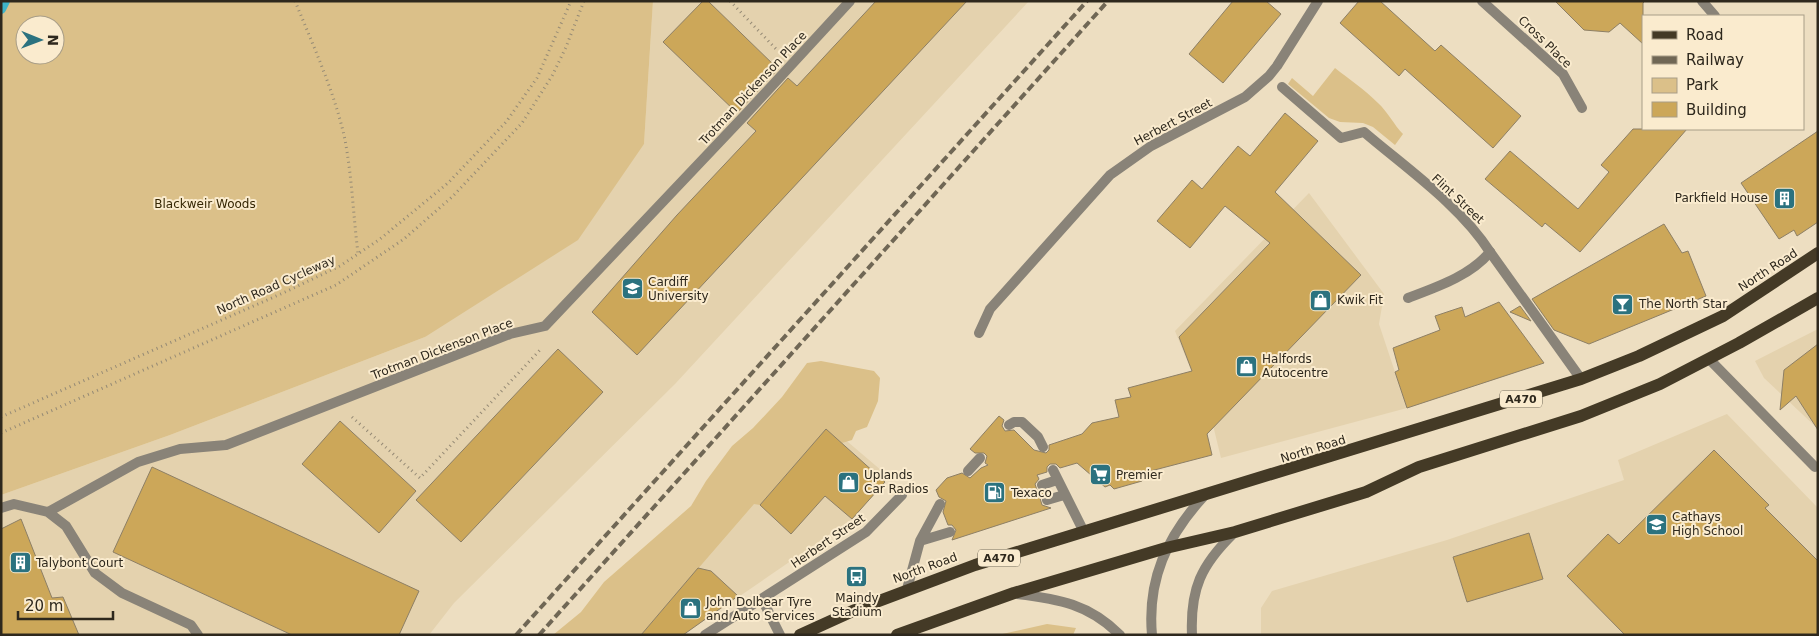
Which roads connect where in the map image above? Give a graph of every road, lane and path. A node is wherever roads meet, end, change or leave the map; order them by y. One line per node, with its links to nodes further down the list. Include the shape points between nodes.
1 (295, 1): 15 (path, via 344,135)
2 (571, 1): 15 (path, North Road Cycleway, via 537,78 506,122 448,183)
3 (584, 1): 25 (path, via 552,76 522,123 452,197 404,239 336,285)
4 (730, 1): 10 (path)
5 (850, 1): 39 (street, Trotman Dickenson Place, via 545,326 510,334 226,446 180,449 138,462)
6 (1318, 1): 18 (street, Herbert Street, via 1277,66 1245,96 1151,146 1110,175 990,308)
7 (1482, 1): 12 (street, Cross Place, via 1563,74)
8 (1702, 1): 9 (street)
9 (1714, 15)
10 (780, 53)
11 (1282, 87): 13 (street, Flint Street, via 1341,138 1364,132 1460,215)
12 (1582, 108)
13 (1490, 252): 16 (street, via 1478,265); 21 (street, Flint Street)
14 (1818, 253): 21 (main road, North Road / A470, via 1723,316)
15 (358, 254): 23 (path, North Road Cycleway, via 283,293)
16 (1408, 298)
17 (1818, 298): 20 (main road)
18 (979, 333)
19 (544, 346): 22 (path, via 420,478)
20 (1709, 359): 28 (street); 44 (main road, via 1581,416 1419,467 1366,492)
21 (1581, 379): 35 (main road, North Road / A470)
22 (348, 414)
23 (1, 417)
24 (1009, 425): 26 (street, via 1022,422 1038,437)
25 (1, 433)
26 (1043, 447)
27 (980, 458): 30 (street)
28 (1816, 466)
29 (1053, 470): 31 (street)
30 (968, 471)
31 (1057, 480): 32 (street); 34 (street)
32 (1042, 485)
33 (902, 495): 49 (street, Herbert Street, via 866,532)
34 (1064, 495): 36 (street); 43 (street)
35 (1204, 496): 43 (main road, North Road / A470); 46 (street, via 1187,514)
36 (1048, 500)
37 (940, 504): 41 (street)
38 (1, 508): 39 (street, via 14,504)
39 (48, 512): 50 (street, via 66,526 95,574 122,593 191,626)
40 (945, 517): 41 (street)
41 (931, 521): 45 (street)
42 (950, 532): 45 (street)
43 (1084, 532): 47 (main road, North Road / A470)
44 (1234, 532): 46 (main road); 57 (street, via 1214,552 1200,576 1190,614)
45 (920, 541): 47 (street)
46 (1166, 548): 48 (main road); 56 (street, via 1156,581)
47 (907, 589): 53 (main road, North Road / A470)
48 (1014, 594): 54 (main road); 55 (street, via 1055,598 1078,606 1096,614)
49 (762, 599): 51 (street, Herbert Street); 52 (street)
50 (198, 635)
51 (705, 635)
52 (780, 635)
53 (800, 635)
54 (897, 635)
55 (1120, 635)
56 (1152, 635)
57 (1192, 635)

